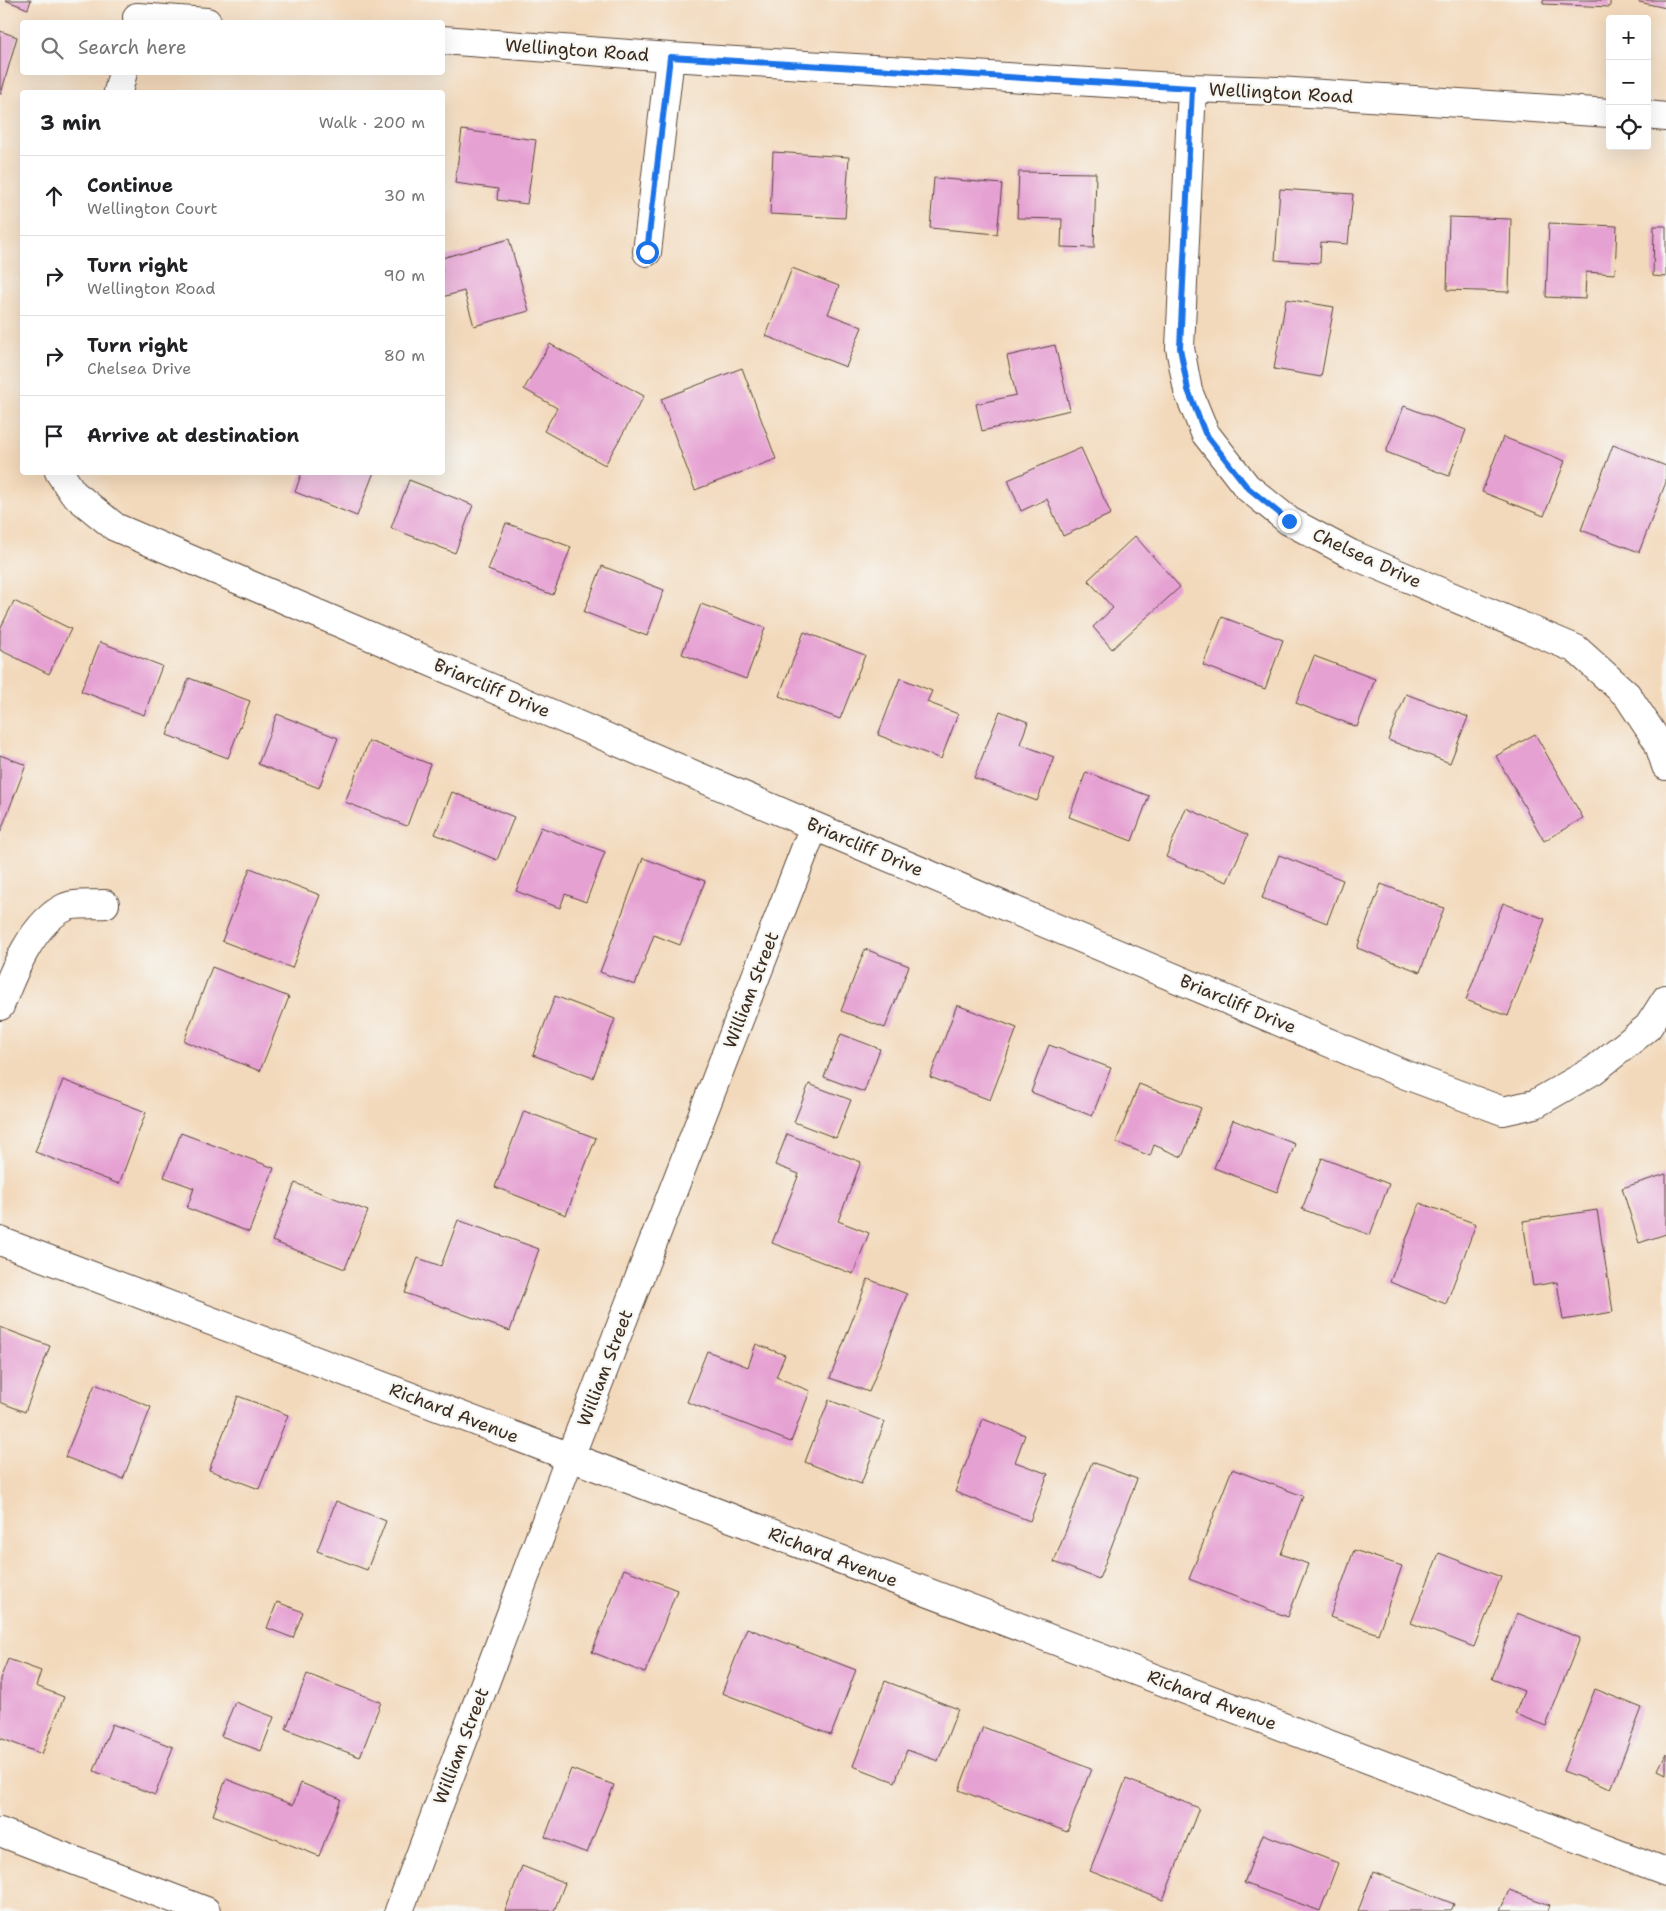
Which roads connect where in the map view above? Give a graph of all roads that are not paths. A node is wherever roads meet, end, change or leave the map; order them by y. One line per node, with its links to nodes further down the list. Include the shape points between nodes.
1 (137, 13): 2 (street)
2 (191, 20)
3 (445, 40): 4 (street, Wellington Road)
4 (670, 57): 6 (street, Wellington Road); 11 (street)
5 (122, 75): 7 (street)
6 (1192, 88): 8 (street, Wellington Road); 13 (street, Chelsea Drive, via 1180,348 1188,390 1205,433 1247,487 1289,521 1351,554 1576,649 1628,695 1658,742)
7 (118, 90)
8 (1606, 113)
9 (1651, 115): 10 (street)
10 (1666, 116)
11 (647, 252)
12 (61, 475): 14 (street, Briarcliff Drive, via 72,493 115,527)
13 (1666, 766)
14 (814, 826): 16 (street, Briarcliff Drive, via 1406,1075 1503,1111 1535,1104 1594,1070 1648,1028); 19 (street, William Street)
15 (105, 904): 17 (street, via 66,906 42,924 26,948)
16 (1666, 999)
17 (0, 1006)
18 (0, 1240): 19 (street, Richard Avenue)
19 (570, 1457): 21 (street, Richard Avenue); 23 (street, William Street)
20 (0, 1832): 22 (street)
21 (1666, 1872)
22 (206, 1911)
23 (399, 1911)

